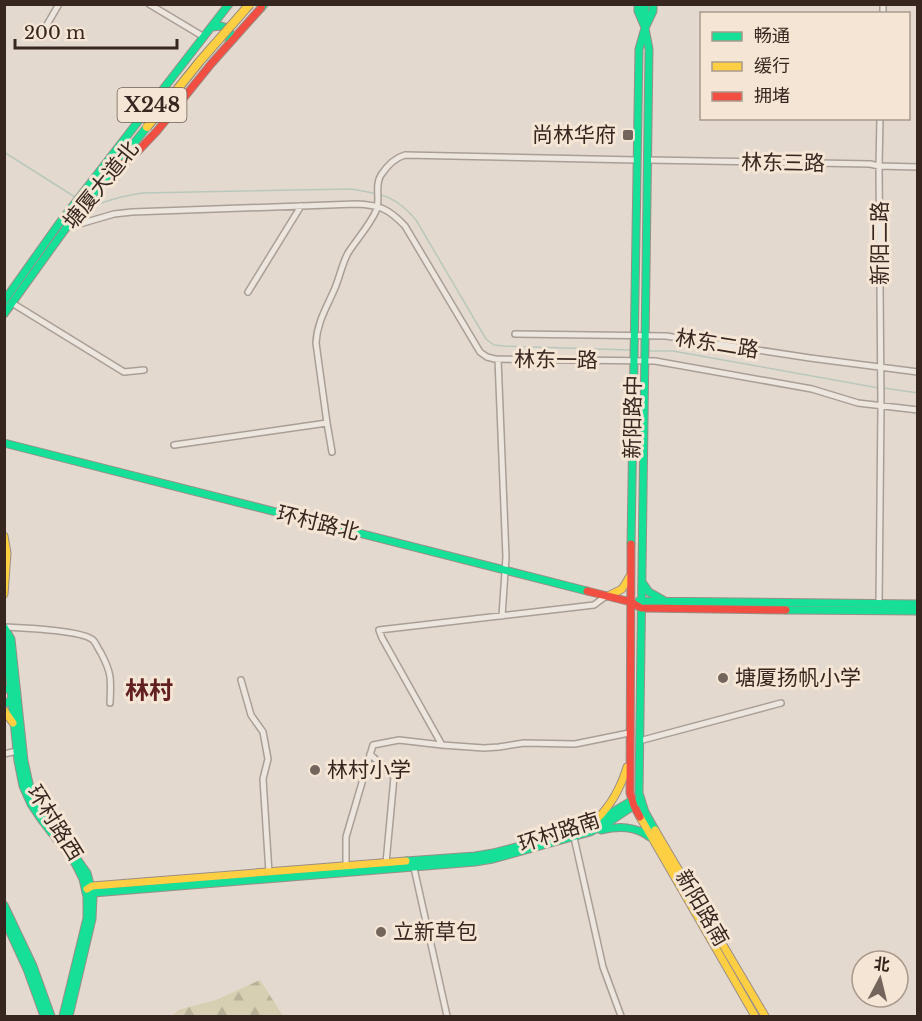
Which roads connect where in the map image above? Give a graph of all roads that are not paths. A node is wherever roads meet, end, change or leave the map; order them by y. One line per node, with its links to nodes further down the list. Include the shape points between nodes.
1 (59, 4): 12 (street)
2 (149, 4): 13 (street)
3 (228, 4): 10 (main road, 塘厦大道北 / X248)
4 (251, 4): 9 (main road); 20 (main road, 塘厦大道北 / X248, bridge, via 200,61)
5 (638, 4): 11 (main road)
6 (645, 4): 11 (main road, 新阳路中)
7 (653, 4): 11 (main road)
8 (262, 6): 9 (main road)
9 (245, 24): 14 (main road)
10 (212, 27): 13 (main road, 塘厦大道北 / X248); 14 (main road, via 228,28)
11 (645, 28): 16 (main road, 新阳路中, via 639,49); 17 (main road, 新阳路中, via 649,49)
12 (41, 35)
13 (204, 37): 25 (main road, 塘厦大道北 / X248, via 28,266)
14 (229, 43): 20 (main road, via 140,150)
15 (880, 120): 18 (street, 新阳二路)
16 (637, 160): 22 (street, via 405,155 397,157 380,177); 28 (main road, 新阳路中)
17 (648, 160): 18 (street, 林东三路); 29 (main road, 新阳路中)
18 (879, 166): 19 (street, 林东三路); 33 (street, 新阳二路)
19 (918, 167)
20 (111, 174): 23 (main road, 塘厦大道北 / X248)
21 (301, 206): 22 (street); 23 (street, via 132,212); 24 (street)
22 (378, 206): 32 (street, 林东一路, via 405,226 480,352); 38 (street, via 347,255 318,324 316,343)
23 (66, 228): 25 (main road, 塘厦大道北 / X248)
24 (248, 292)
25 (8, 302): 26 (main road, 塘厦大道北 / X248); 34 (street, via 124,372)
26 (4, 314)
27 (515, 334): 28 (street, 林东二路)
28 (635, 338): 29 (street, 林东二路); 30 (main road, 新阳路中)
29 (645, 339): 31 (main road, 新阳路中); 33 (street, 林东二路, via 666,336)
30 (634, 357): 31 (street, 林东一路); 32 (street, 林东一路); 44 (main road, 新阳路中)
31 (644, 358): 36 (street, 林东一路); 45 (main road, 新阳路中)
32 (498, 359): 43 (street)
33 (880, 367): 35 (street, 林东二路); 36 (street, 新阳二路)
34 (144, 370)
35 (918, 372)
36 (881, 406): 37 (street, 林东一路); 51 (street, 新阳二路)
37 (918, 410)
38 (327, 423): 40 (street); 41 (street)
39 (4, 443): 43 (main road, 环村路北)
40 (174, 445)
41 (332, 452)
42 (4, 536): 46 (main road)
43 (505, 570): 47 (main road, 环村路北); 55 (street)
44 (631, 574): 47 (main road, via 623,588); 48 (main road, 新阳路中)
45 (641, 580): 49 (main road, via 653,595); 50 (main road, 新阳路中)
46 (4, 594)
47 (606, 596): 48 (main road, 环村路北); 55 (street, via 594,605)
48 (630, 602): 50 (main road, 环村路北); 63 (main road, 新阳路中)
49 (671, 602): 50 (main road); 51 (main road)
50 (641, 604): 53 (main road); 56 (main road, 新阳路中)
51 (879, 604): 52 (main road)
52 (918, 604)
53 (663, 608): 54 (main road); 56 (main road, via 647,614)
54 (918, 611)
55 (502, 616): 65 (street, via 379,630)
56 (640, 626): 64 (main road, 新阳路中)
57 (4, 627): 59 (main road, 环村路西, via 11,639); 60 (street, via 74,633 94,641 109,668)
58 (241, 680): 77 (street, via 251,715 263,732 268,759 263,779)
59 (8, 697): 62 (main road, 环村路西); 62 (main road); 78 (main road, 环村路西, via 30,788 87,873)
60 (110, 703)
61 (782, 703): 64 (street)
62 (14, 725): 66 (main road, 环村路西)
63 (629, 733): 65 (street, via 575,744 524,743 484,748); 69 (main road, 新阳路中)
64 (639, 741): 70 (main road, 新阳路中)
65 (442, 745): 68 (street, via 399,740 372,745)
66 (17, 751): 67 (street); 78 (main road, 环村路西, via 20,776 30,801)
67 (4, 754)
68 (370, 754): 74 (street, via 394,777); 76 (street, via 346,837)
69 (629, 756): 70 (main road, 新阳路中, via 629,788); 71 (main road, via 617,794)
70 (635, 802): 71 (main road, 环村路南); 73 (main road, 新阳路南); 88 (main road, 新阳路南, via 645,812)
71 (589, 830): 72 (main road, 环村路南); 73 (main road, via 628,828)
72 (574, 835): 74 (main road, 环村路南, via 474,856); 75 (main road, 环村路南, via 493,859); 86 (street, via 603,967)
73 (653, 840): 87 (main road, 新阳路南)
74 (386, 863): 76 (main road, 环村路南)
75 (414, 868): 76 (main road, 环村路南); 85 (street)
76 (346, 870): 77 (main road, 环村路南); 78 (main road, 环村路南)
77 (269, 873): 78 (main road, 环村路南)
78 (90, 889): 83 (main road, 环村路西, via 87,918); 84 (main road, via 92,919)
79 (4, 905): 82 (main road, via 33,966)
80 (4, 919): 81 (main road)
81 (44, 1017)
82 (51, 1017)
83 (63, 1017)
84 (69, 1017)
85 (447, 1017)
86 (621, 1017)
87 (754, 1017)
88 (765, 1017)

